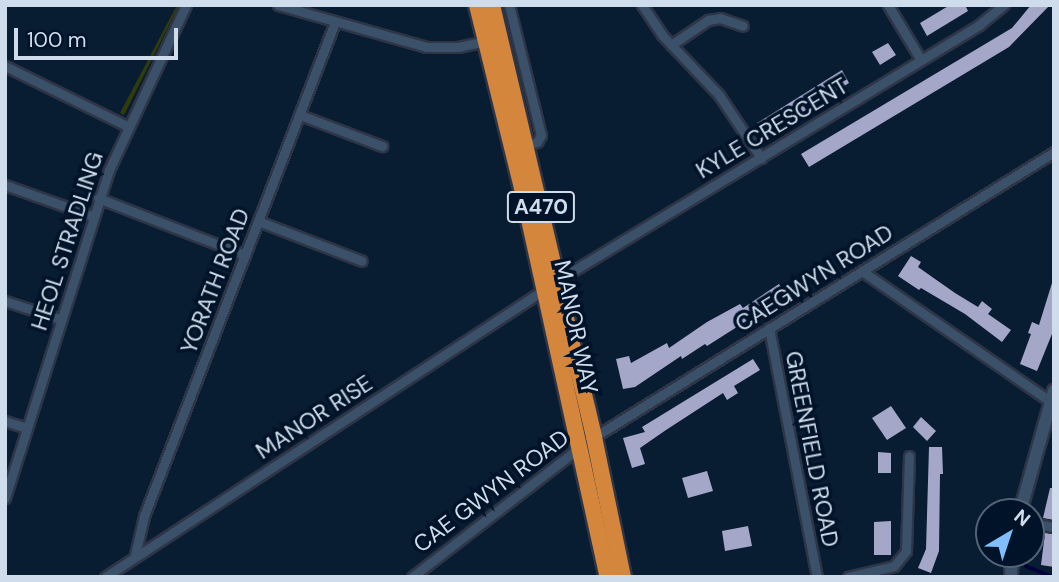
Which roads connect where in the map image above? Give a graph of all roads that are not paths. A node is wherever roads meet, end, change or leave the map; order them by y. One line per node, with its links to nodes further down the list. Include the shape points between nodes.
1 (186, 5): 16 (street, HEOL STRADLING)
2 (278, 5): 9 (street)
3 (477, 5): 11 (highway, MANOR WAY / A470)
4 (492, 5): 17 (highway, MANOR WAY / A470)
5 (509, 5): 17 (street, via 541,135)
6 (642, 5): 12 (street)
7 (888, 5): 13 (street)
8 (1004, 5): 13 (street, KYLE CRESCENT)
9 (335, 22): 11 (street, via 426,47); 15 (street, YORATH ROAD)
10 (743, 26): 12 (street, via 720,18 708,20)
11 (486, 41): 28 (highway, MANOR WAY / A470)
12 (671, 45): 20 (street, via 719,95)
13 (921, 60): 20 (street, KYLE CRESCENT)
14 (5, 65): 16 (street)
15 (300, 115): 18 (street); 24 (street, YORATH ROAD)
16 (127, 125): 22 (street, HEOL STRADLING)
17 (527, 145): 28 (highway, MANOR WAY / A470)
18 (382, 146)
19 (1054, 152): 27 (street, CAEGWYN ROAD)
20 (761, 158): 28 (street, KYLE CRESCENT)
21 (5, 185): 23 (street)
22 (98, 198): 23 (street, HEOL STRADLING); 25 (street)
23 (92, 216): 30 (street, HEOL STRADLING)
24 (258, 221): 25 (street, YORATH ROAD); 26 (street)
25 (245, 255): 40 (street, YORATH ROAD, via 144,516)
26 (362, 261)
27 (862, 271): 31 (street, CAEGWYN ROAD); 32 (street)
28 (551, 285): 35 (highway, MANOR WAY / A470); 36 (highway, MANOR WAY / A470); 40 (street, MANOR RISE)
29 (5, 301): 30 (street)
30 (60, 319): 34 (street, HEOL STRADLING)
31 (769, 328): 35 (street, CAEGWYN ROAD); 45 (street, GREENFIELD ROAD)
32 (1052, 401): 39 (street)
33 (5, 421): 34 (street)
34 (27, 428): 38 (street, HEOL STRADLING)
35 (594, 437): 36 (street, CAE GWYN ROAD); 44 (highway, MANOR WAY / A470)
36 (578, 449): 42 (street, CAE GWYN ROAD); 43 (highway, MANOR WAY / A470)
37 (909, 456): 46 (street, via 906,551 894,566)
38 (5, 498)
39 (1024, 498)
40 (135, 555): 41 (street, MANOR RISE)
41 (105, 577)
42 (412, 577)
43 (608, 577)
44 (624, 577)
45 (817, 577)
46 (848, 577)

